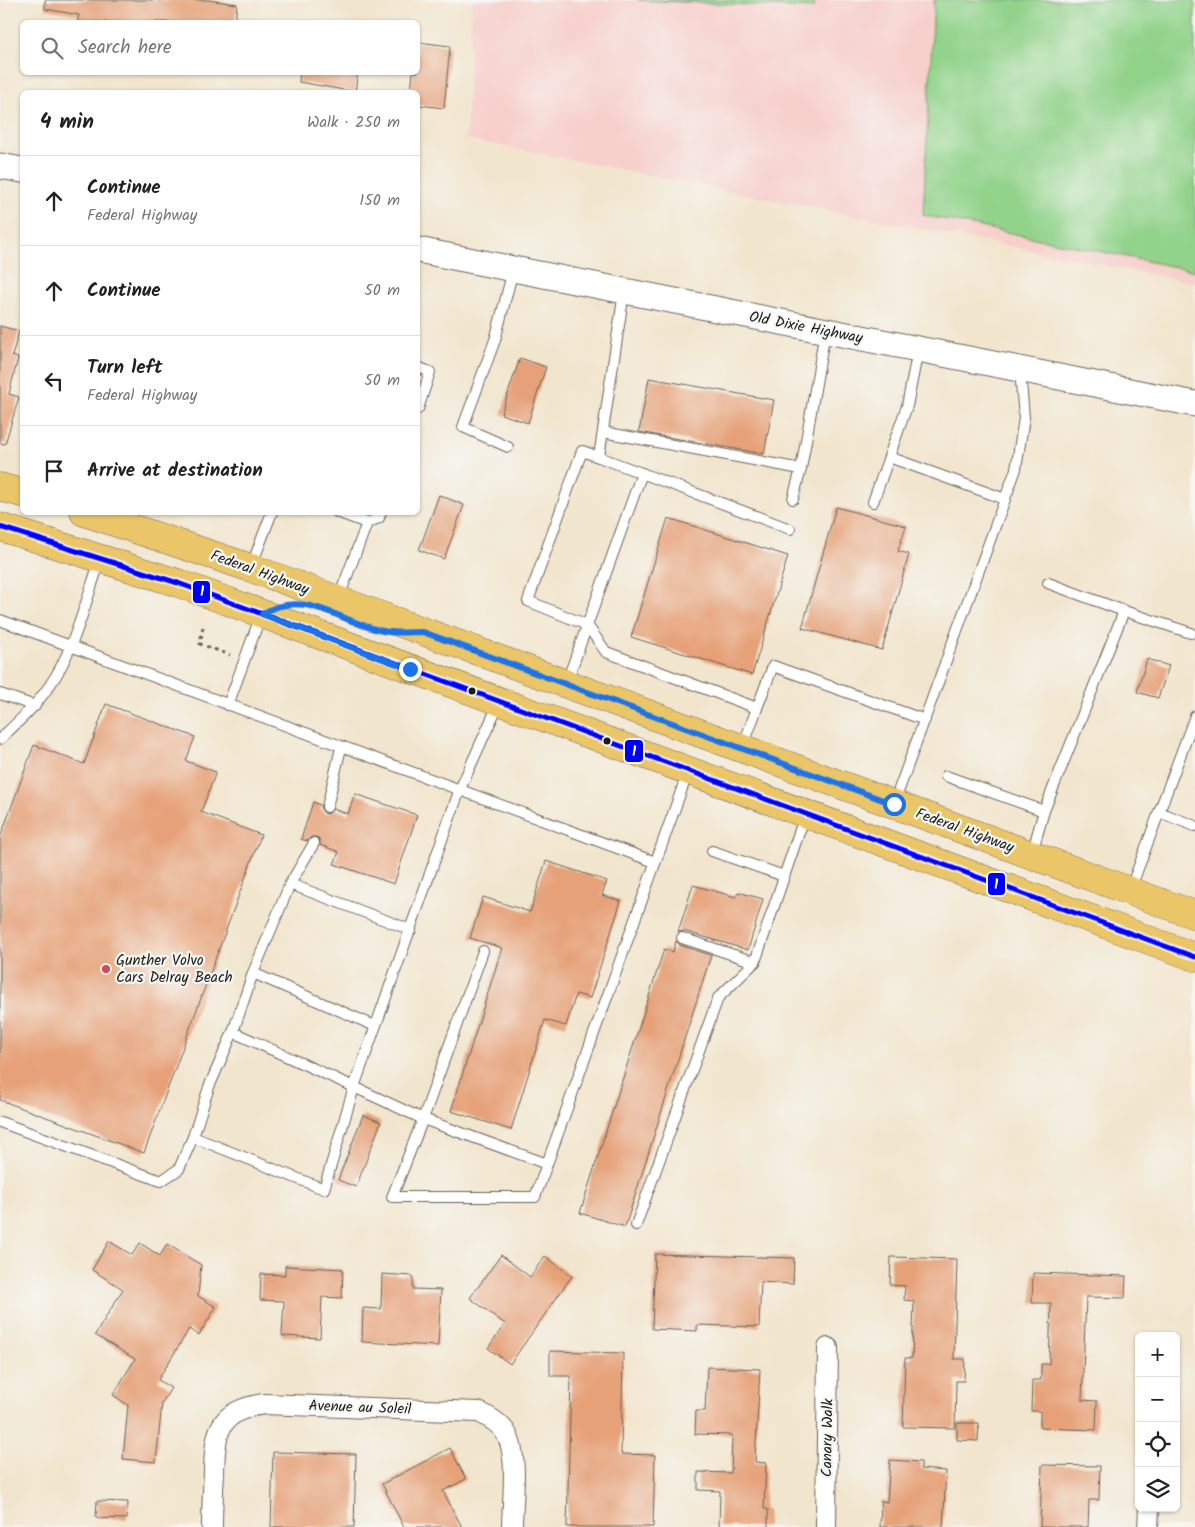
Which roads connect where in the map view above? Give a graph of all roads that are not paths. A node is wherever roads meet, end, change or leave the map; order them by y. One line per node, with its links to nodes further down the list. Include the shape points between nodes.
1 (420, 250): 2 (street, Old Dixie Highway)
2 (514, 269): 3 (street, Old Dixie Highway); 11 (lane, via 495,340 463,427)
3 (624, 291): 4 (street, Old Dixie Highway); 10 (lane)
4 (826, 330): 5 (street, Old Dixie Highway); 14 (lane)
5 (918, 349): 7 (street, Old Dixie Highway); 13 (lane, via 907,406)
6 (420, 368): 8 (lane, via 430,372)
7 (1020, 369): 9 (street, Old Dixie Highway); 19 (lane, via 1024,418 1016,469)
8 (420, 403)
9 (1195, 404)
10 (602, 432): 12 (lane); 14 (lane)
11 (508, 447)
12 (599, 457): 15 (lane); 36 (lane, via 582,451 528,601)
13 (889, 457): 19 (lane); 20 (lane)
14 (802, 469): 18 (lane)
15 (642, 473): 27 (lane); 36 (lane)
16 (0, 486): 17 (main road)
17 (20, 493)
18 (793, 499)
19 (1006, 499): 47 (lane)
20 (873, 502)
21 (93, 515): 29 (main road, Federal Highway)
22 (271, 515): 29 (lane)
23 (345, 515): 25 (lane)
24 (380, 515): 25 (lane)
25 (366, 523): 32 (lane)
26 (0, 527): 28 (main road)
27 (790, 529)
28 (101, 558): 30 (main road); 39 (lane)
29 (251, 568): 30 (main road, via 224,580); 32 (main road, Federal Highway)
30 (178, 583): 34 (main road)
31 (1048, 584): 33 (lane)
32 (338, 601): 37 (main road, Federal Highway)
33 (1124, 610): 38 (lane); 56 (lane)
34 (262, 614): 37 (main road, via 276,605 297,602 384,631); 42 (main road); 43 (lane)
35 (0, 620): 39 (lane)
36 (587, 624): 40 (lane); 45 (lane, via 606,652)
37 (423, 632): 40 (main road, Federal Highway)
38 (1190, 633)
39 (70, 646): 43 (lane); 44 (lane, via 52,683)
40 (566, 684): 50 (main road, Federal Highway)
41 (0, 694): 44 (lane)
42 (500, 702): 51 (main road); 53 (lane)
43 (228, 705): 49 (lane)
44 (35, 706): 48 (lane)
45 (757, 708): 47 (lane, via 773,666); 50 (lane)
46 (1195, 716): 57 (lane)
47 (925, 720): 54 (lane)
48 (0, 739)
49 (341, 748): 53 (lane); 55 (lane)
50 (742, 749): 54 (main road, Federal Highway)
51 (688, 771): 58 (main road); 63 (lane)
52 (946, 776): 56 (lane)
53 (460, 789): 63 (lane); 68 (lane)
54 (894, 804): 62 (main road, Federal Highway)
55 (327, 807)
56 (1044, 811): 62 (lane)
57 (1159, 812): 59 (lane); 66 (lane)
58 (806, 814): 64 (lane); 71 (main road)
59 (1195, 826)
60 (314, 843): 65 (lane)
61 (712, 851): 64 (lane)
62 (1032, 854): 66 (main road, Federal Highway)
63 (655, 862): 80 (lane)
64 (784, 876): 72 (lane)
65 (290, 884): 68 (lane); 73 (lane)
66 (1130, 891): 67 (main road, Federal Highway)
67 (1195, 915)
68 (411, 930): 74 (lane)
69 (682, 938): 72 (lane)
70 (484, 951): 77 (lane)
71 (1195, 957)
72 (755, 962): 81 (lane, via 718,998)
73 (253, 974): 74 (lane); 75 (lane)
74 (374, 1026): 76 (lane)
75 (233, 1032): 76 (lane); 79 (lane, via 209,1087)
76 (354, 1088): 77 (lane); 79 (lane, via 324,1189)
77 (423, 1119): 80 (lane); 80 (lane, via 392,1197 535,1197)
78 (0, 1122): 79 (lane, via 161,1181 179,1169)
79 (193, 1137)
80 (547, 1164)
81 (636, 1225)
82 (828, 1348): 86 (street, Canary Walk)
83 (1149, 1512): 87 (street)
84 (212, 1527): 85 (street, Avenue au Soleil, via 215,1439 222,1424 233,1413 248,1406 264,1404 479,1412 504,1430 511,1445 514,1461)
85 (512, 1527)
86 (826, 1527)
87 (1148, 1527)

